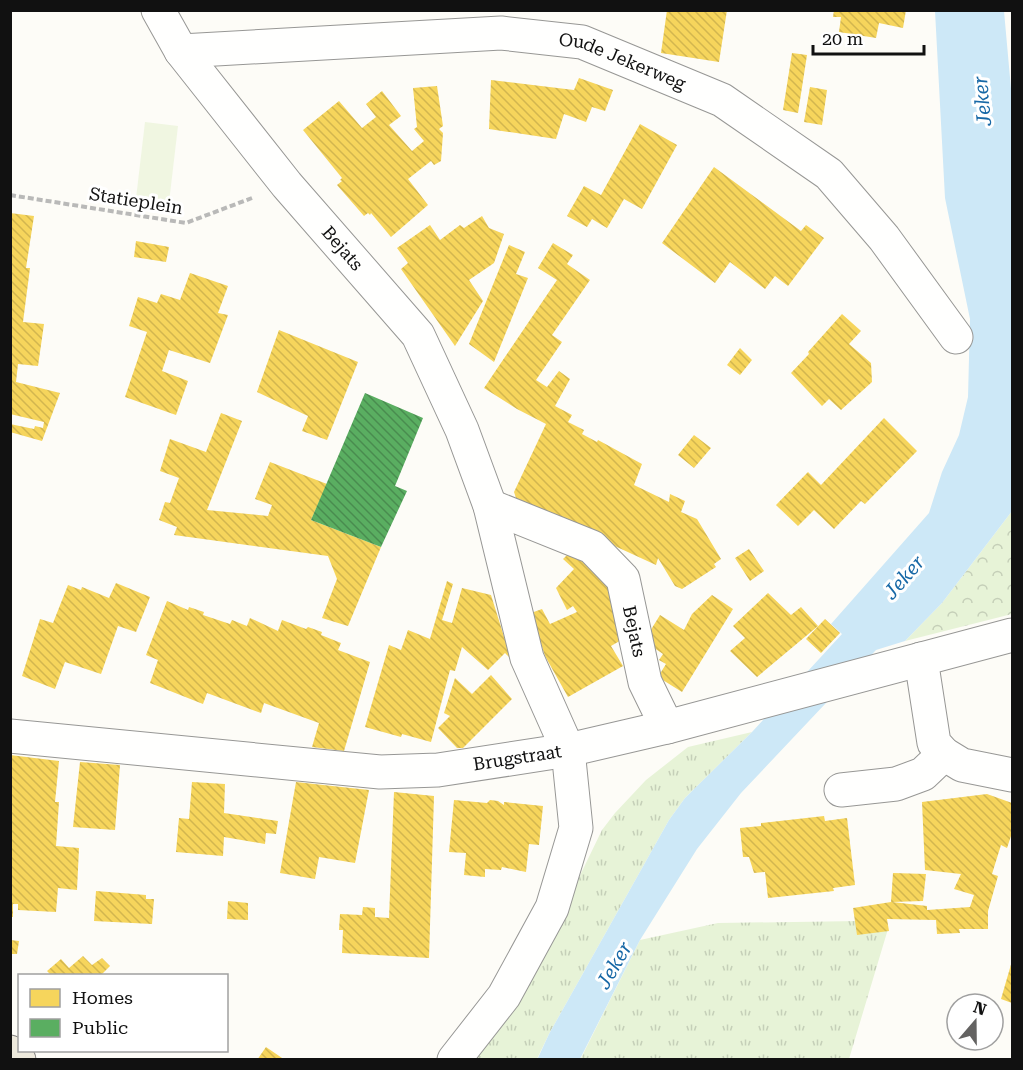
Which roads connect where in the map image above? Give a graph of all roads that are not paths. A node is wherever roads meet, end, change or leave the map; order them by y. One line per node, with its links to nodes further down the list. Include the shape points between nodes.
1 (158, 10): 2 (street, Bejats)
2 (181, 51): 3 (street, Oude Jekerweg, via 501,33 582,42 722,100 829,174 884,238); 4 (street, Bejats, via 287,185 418,335 462,430)
3 (956, 338)
4 (490, 506): 7 (street, Bejats, via 592,548 623,579 645,682); 9 (street, Bejats, via 527,658)
5 (1012, 635): 6 (street, Brugstraat)
6 (921, 659): 7 (street, Brugstraat); 10 (street, via 934,743)
7 (667, 727): 9 (street, Brugstraat)
8 (10, 736): 9 (street, Brugstraat, via 380,772 438,770)
9 (568, 750): 15 (street, Bejats, via 576,828 552,908 504,996)
10 (944, 754): 11 (street, via 962,765); 12 (street, via 923,774 896,784)
11 (1012, 775)
12 (841, 790)
13 (10, 1052): 14 (main road)
14 (18, 1059)
15 (454, 1059)

